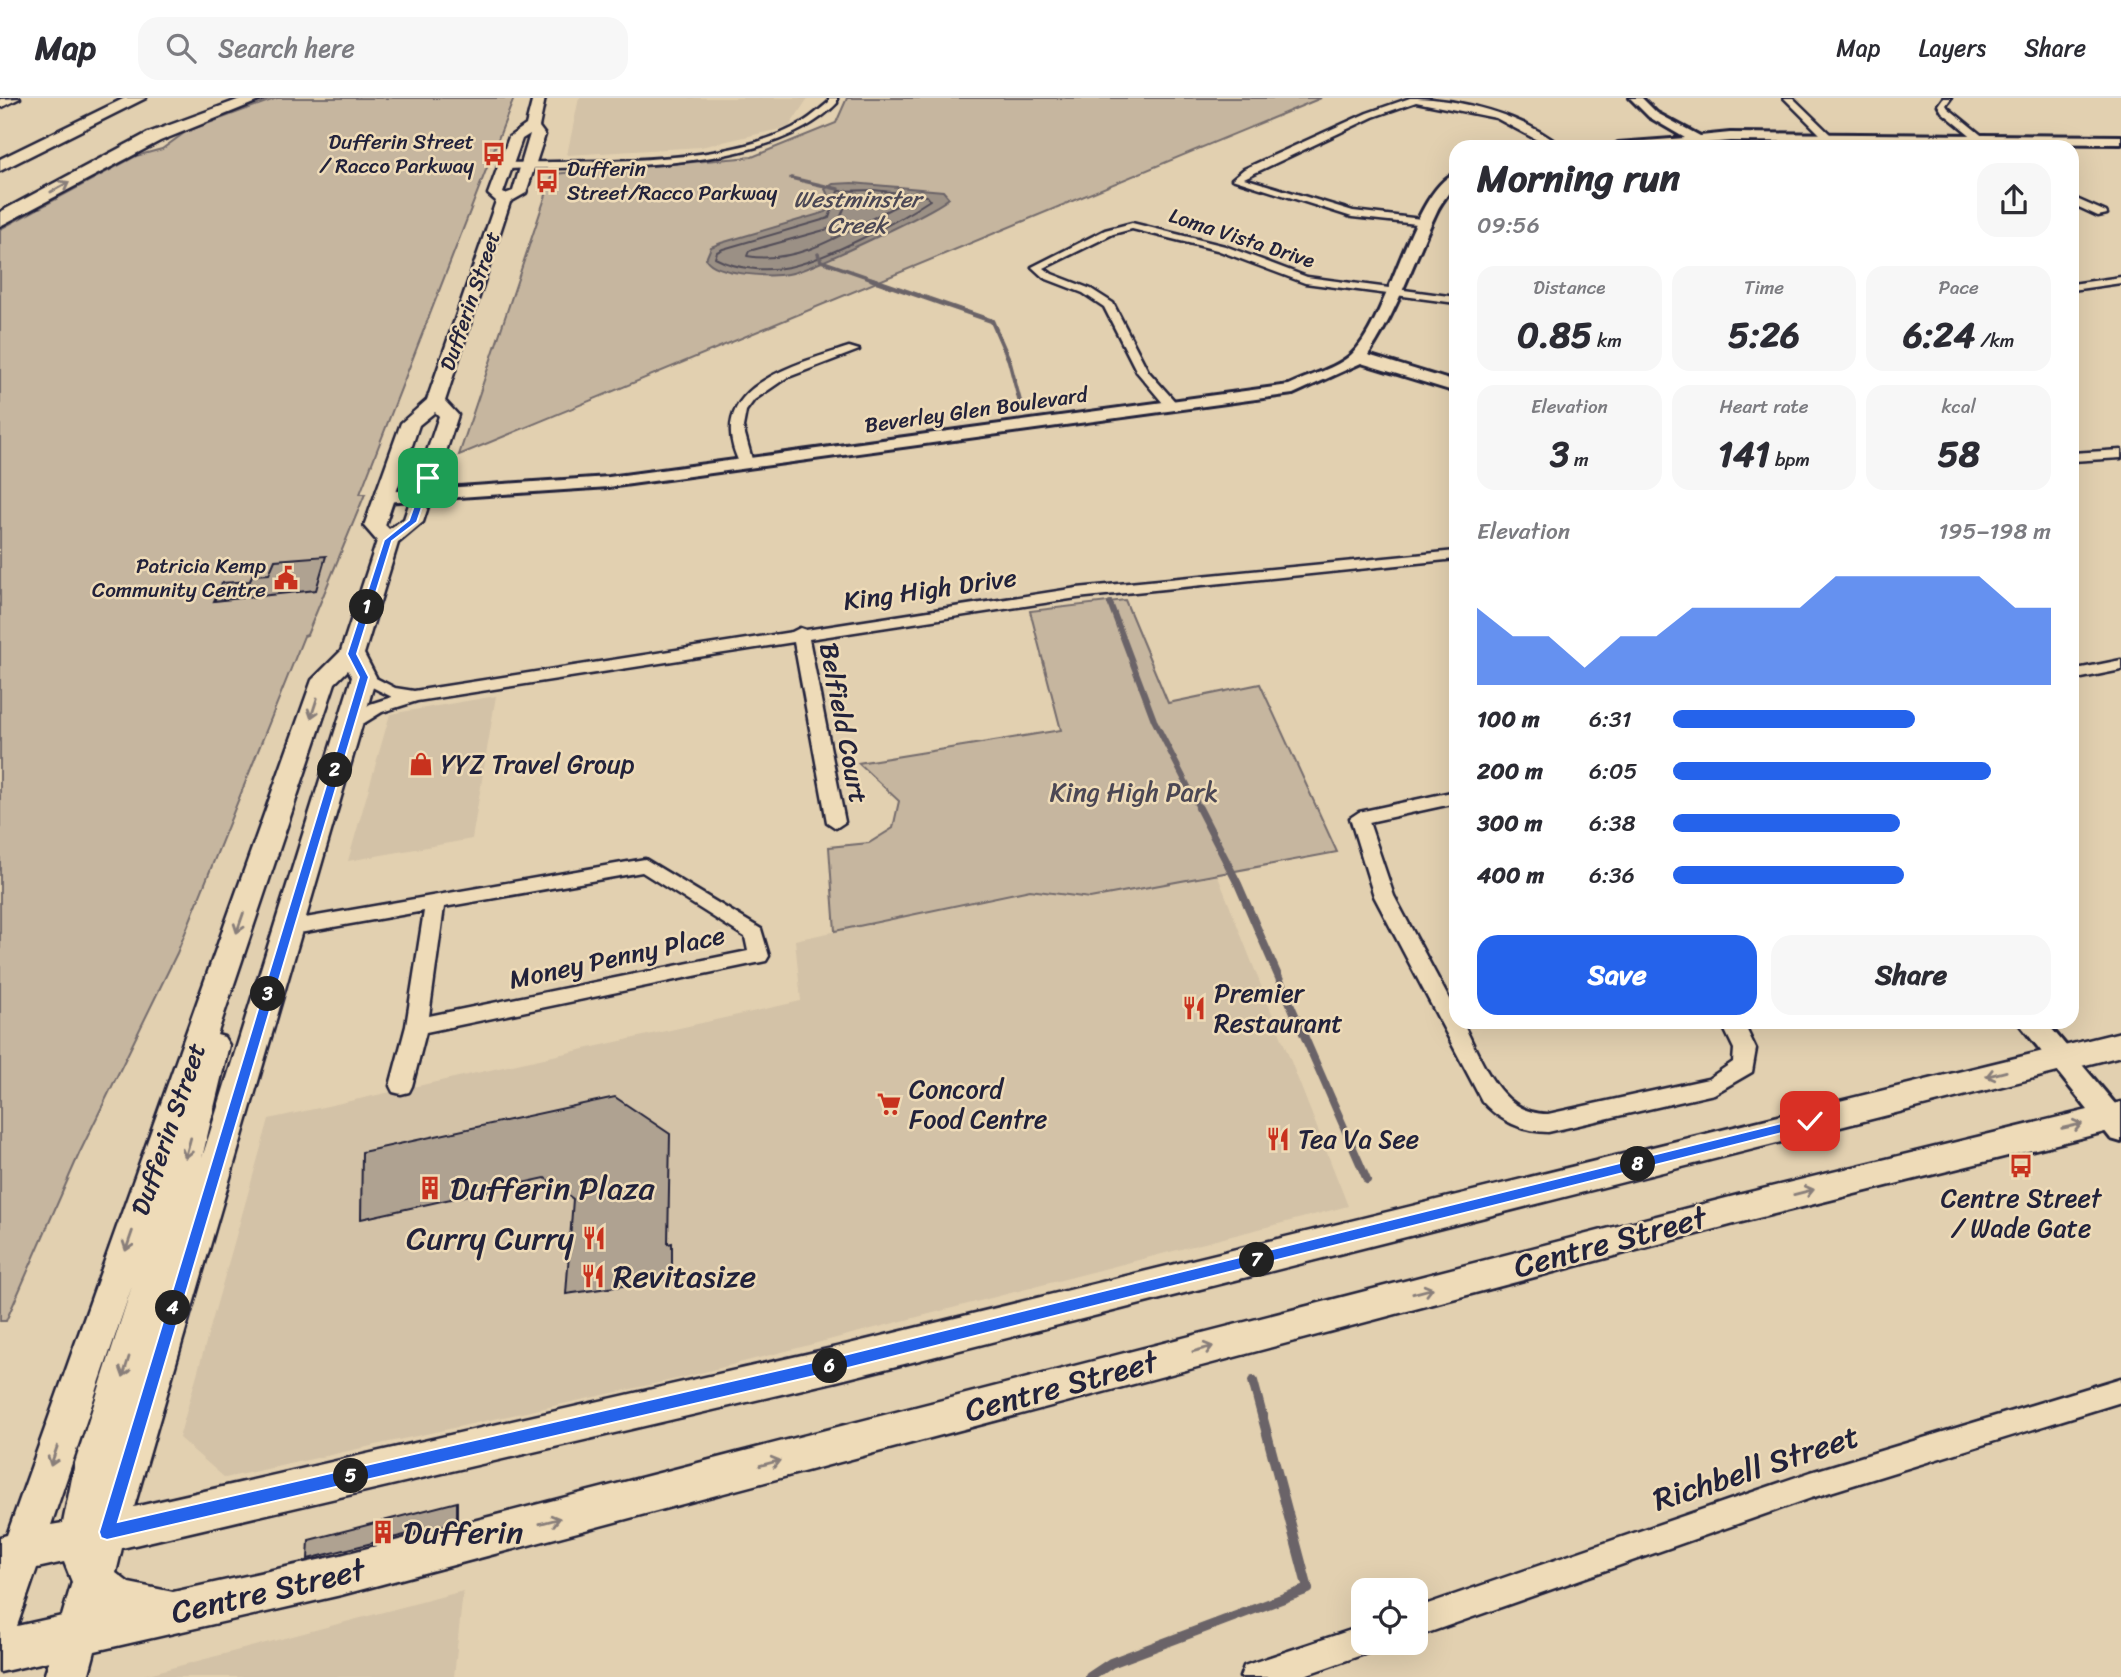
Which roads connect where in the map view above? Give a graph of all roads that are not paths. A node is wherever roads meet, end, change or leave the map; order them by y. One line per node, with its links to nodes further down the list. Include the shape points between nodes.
1 (13, 98): 10 (main road)
2 (115, 98): 18 (highway, via 61,124)
3 (138, 98): 18 (highway)
4 (258, 98): 26 (highway, one-way to 4, via 154,137)
5 (538, 98): 11 (main road, Dufferin Street)
6 (833, 98): 19 (street, via 822,116 802,128 742,148 653,159)
7 (1636, 98): 13 (street, via 1653,115)
8 (1788, 98): 12 (street)
9 (1947, 98): 14 (street, via 1942,105 1945,110)
10 (0, 104)
11 (532, 127): 19 (main road, Dufferin Street, via 538,135); 21 (main road, Dufferin Street, via 516,137)
12 (1829, 138): 13 (street); 14 (street)
13 (1696, 139): 16 (street)
14 (1980, 139): 17 (street)
15 (1544, 140): 27 (street, via 1499,116 1415,99 1370,115 1237,180 1352,214)
16 (1686, 140)
17 (2121, 140)
18 (26, 152): 20 (highway)
19 (529, 165): 21 (street); 23 (main road, Dufferin Street, via 519,193)
20 (0, 166)
21 (507, 166): 23 (main road, Dufferin Street, via 495,194)
22 (1449, 181): 27 (street)
23 (505, 200): 35 (main road, Dufferin Street)
24 (2079, 203): 25 (street)
25 (2102, 214)
26 (0, 220)
27 (1426, 222): 30 (street)
28 (2121, 280): 29 (street)
29 (2079, 286)
30 (1396, 294): 31 (street); 33 (street); 36 (street, Loma Vista Drive, via 1305,280 1221,248 1132,226 1108,232 1037,267 1109,305 1143,372)
31 (1449, 299)
32 (853, 350): 39 (street, via 802,367 751,394 736,426)
33 (1359, 357): 34 (street); 36 (street, Beverley Glen Boulevard, via 1293,389)
34 (1449, 385)
35 (435, 402): 40 (main road, Dufferin Street, via 449,415); 41 (main road, Dufferin Street, via 410,423)
36 (1173, 406): 39 (street, Beverley Glen Boulevard)
37 (2121, 454): 38 (street)
38 (2079, 457)
39 (746, 463): 40 (street, Beverley Glen Boulevard, via 609,482)
40 (423, 494): 41 (street, Beverley Glen Boulevard); 42 (main road, Dufferin Street, via 413,522)
41 (385, 497): 42 (main road, Dufferin Street, via 374,526)
42 (388, 540): 45 (main road, Dufferin Street)
43 (1449, 556): 44 (street, King High Drive, via 1077,593)
44 (800, 633): 48 (street, King High Drive); 51 (street, Belfield Court)
45 (358, 665): 48 (street, King High Drive, via 390,692); 49 (main road, Dufferin Street); 54 (main road, Dufferin Street, one-way to 54, via 324,680)
46 (2121, 665): 47 (street)
47 (2079, 674)
48 (414, 696): 49 (street, King High Drive, via 376,708)
49 (348, 728): 53 (main road, Dufferin Street)
50 (1449, 799): 55 (street, via 1359,818 1384,896)
51 (836, 822)
52 (435, 903): 53 (street, Money Penny Place); 56 (street); 56 (street, Money Penny Place, via 645,865 754,934 759,956)
53 (288, 928): 65 (main road, Dufferin Street)
54 (226, 962): 65 (main road, one-way to 65, via 211,1060 155,1273 99,1454); 66 (main road, Dufferin Street, one-way to 66)
55 (1449, 1017)
56 (417, 1026): 62 (street)
57 (1455, 1029): 58 (street, via 1500,1107 1536,1123 1714,1086 1744,1066 1745,1049)
58 (1735, 1029)
59 (2037, 1029): 61 (street)
60 (2121, 1044): 61 (main road)
61 (2063, 1058): 63 (street); 65 (main road, one-way to 65, via 850,1361)
62 (401, 1086)
63 (2117, 1121): 68 (main road, Centre Street, one-way to 63, via 341,1575 1738,1209)
64 (2121, 1390): 70 (street, Richbell Street, via 1811,1485)
65 (94, 1535): 66 (main road); 67 (main road, via 84,1562)
66 (11, 1554): 69 (main road, Dufferin Street)
67 (93, 1580): 68 (main road, via 113,1600 149,1609); 71 (main road)
68 (198, 1608): 71 (main road, Centre Street)
69 (0, 1615)
70 (1428, 1619)
71 (78, 1634): 73 (main road, Centre Street); 74 (main road)
72 (1351, 1645): 75 (street)
73 (0, 1651)
74 (66, 1677)
75 (1255, 1677)

